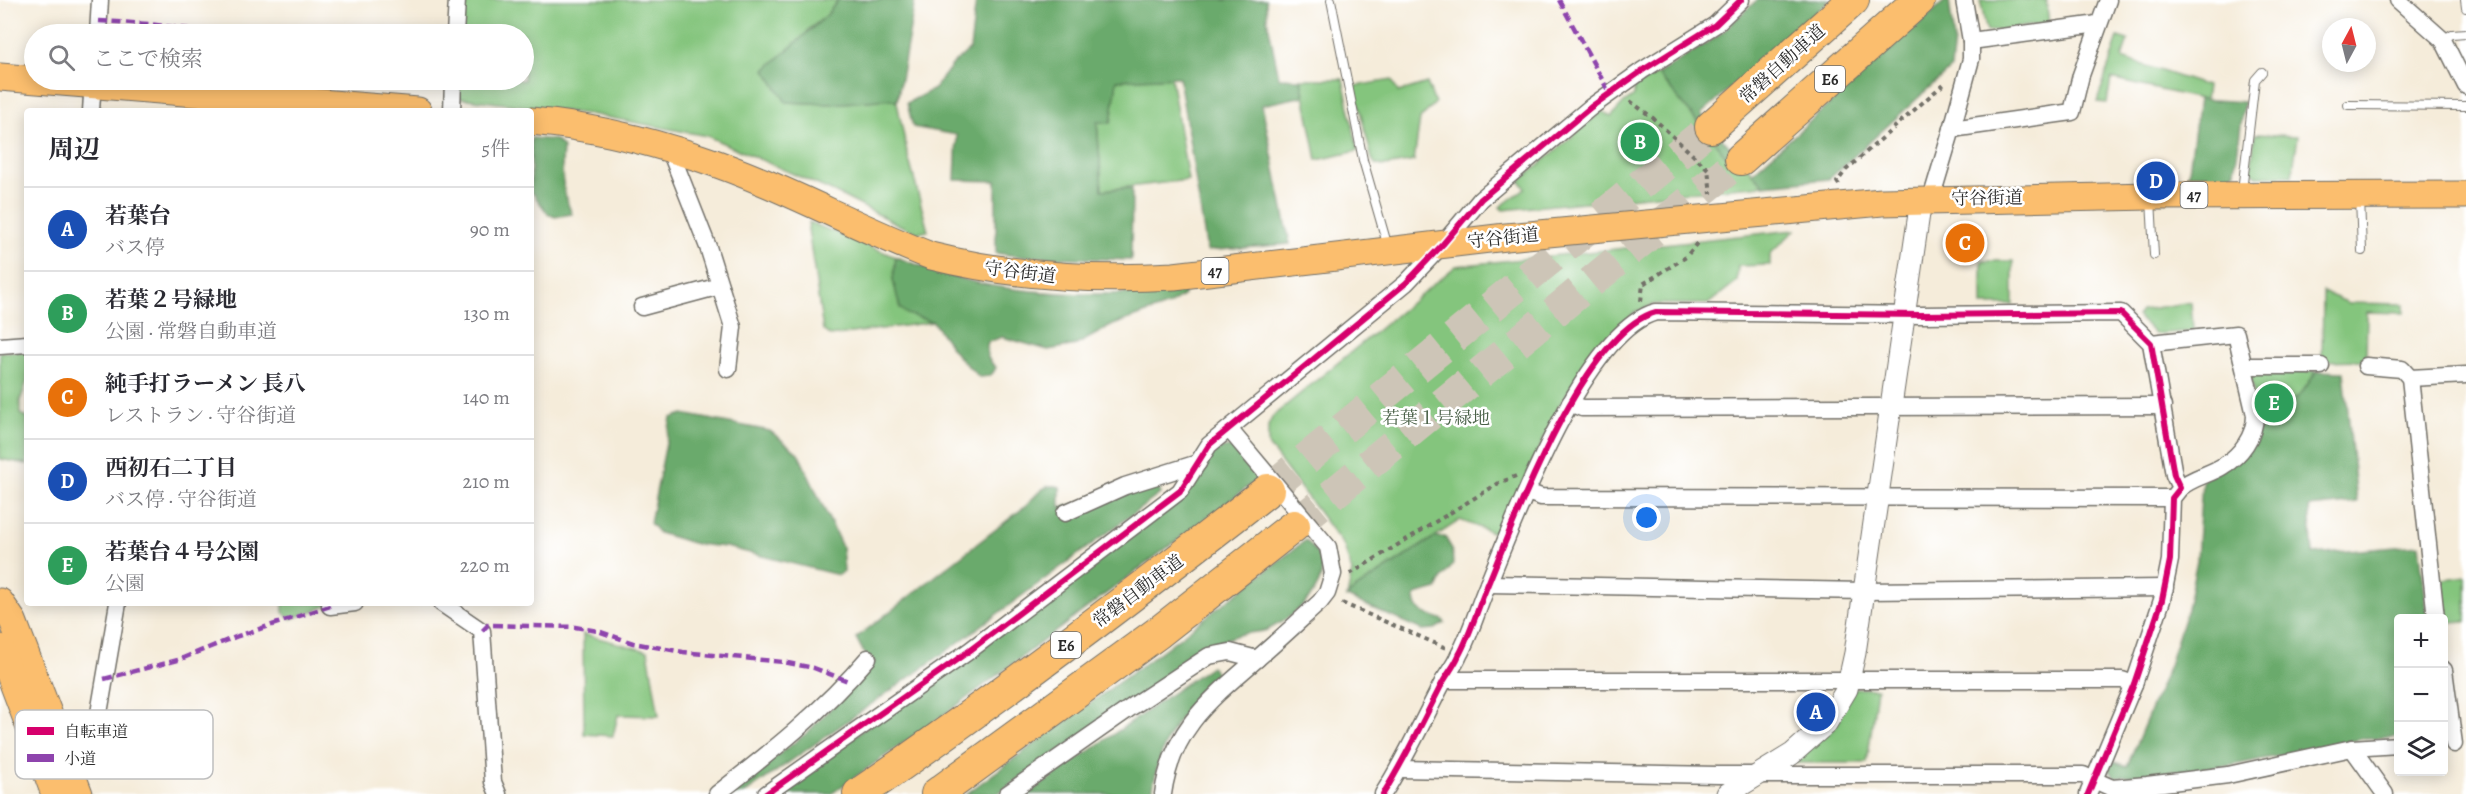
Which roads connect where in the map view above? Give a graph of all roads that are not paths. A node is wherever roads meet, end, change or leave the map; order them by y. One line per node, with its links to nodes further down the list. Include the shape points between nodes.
1 (100, 0): 12 (street)
2 (457, 0): 13 (street)
3 (1331, 0): 39 (lane, via 1363,160)
4 (1741, 0): 38 (street, via 1715,25 1592,107 1481,198)
5 (1854, 0): 29 (highway, 常磐自動車道 / E6)
6 (1919, 0): 32 (highway, E6)
7 (1964, 0): 17 (street)
8 (2108, 0): 14 (street)
9 (2398, 0): 16 (street)
10 (2465, 0): 11 (lane)
11 (2466, 8)
12 (99, 24)
13 (456, 24)
14 (2098, 24): 17 (street); 30 (street, via 2072,112)
15 (2466, 33): 16 (lane, via 2452,34)
16 (2443, 40): 21 (street)
17 (1971, 41): 30 (street, via 1971,59)
18 (2262, 72): 33 (lane, via 2254,80)
19 (0, 77): 20 (main road)
20 (24, 81)
21 (2466, 86)
22 (453, 90): 27 (street)
23 (92, 92): 26 (main road)
24 (2348, 105): 25 (lane)
25 (2466, 106)
26 (367, 108)
27 (452, 108)
28 (534, 121): 31 (main road, 守谷街道 / 47)
29 (1711, 127)
30 (1952, 129): 37 (street)
31 (669, 148): 39 (main road, 守谷街道 / 47, via 702,158 931,256 969,266 1066,277 1152,278); 42 (street)
32 (1741, 159)
33 (2241, 195): 34 (main road, 守谷街道 / 47); 36 (main road, 守谷街道 / 47)
34 (2360, 195): 35 (main road, 守谷街道 / 47); 40 (lane)
35 (2466, 195)
36 (2151, 196): 37 (main road, 守谷街道 / 47); 41 (lane)
37 (1926, 199): 38 (main road, 守谷街道 / 47); 44 (street)
38 (1443, 244): 39 (main road, 守谷街道 / 47); 57 (street, via 1406,283)
39 (1388, 251)
40 (2362, 251)
41 (2154, 255)
42 (720, 286): 43 (street); 51 (street, via 733,327)
43 (642, 307)
44 (1905, 315): 45 (street, via 2121,313); 54 (street, via 1644,315 1593,364); 56 (street)
45 (2151, 343): 48 (street, via 2236,334); 55 (street)
46 (24, 344): 47 (street)
47 (0, 346)
48 (2244, 366): 49 (street); 61 (street, via 2255,415 2252,437 2223,466 2189,480)
49 (2321, 366)
50 (2366, 366): 53 (street, via 2402,369)
51 (728, 369)
52 (2466, 375): 53 (street)
53 (2410, 378): 71 (street)
54 (1570, 403): 56 (street, via 1581,408); 59 (street)
55 (2163, 406): 56 (street); 61 (street)
56 (1892, 408): 62 (street)
57 (1229, 429): 58 (street, via 1209,445); 74 (street, via 1328,548 1334,574 1320,602)
58 (1198, 463): 63 (street, via 1125,486); 93 (street, via 1171,498 969,651)
59 (1530, 485): 62 (street, via 1541,498); 65 (street)
60 (1268, 490): 94 (highway, 常磐自動車道 / E6, via 1128,599)
61 (2176, 493): 62 (street); 66 (street)
62 (1877, 499): 67 (street)
63 (1065, 513)
64 (1294, 526): 95 (highway, E6, via 1159,632)
65 (1488, 584): 67 (street); 75 (street, via 1460,654)
66 (2165, 588): 67 (street); 77 (street)
67 (1864, 591): 76 (street)
68 (0, 602): 80 (main road, via 13,621)
69 (117, 606): 81 (street)
70 (445, 606): 91 (street, via 483,632 493,782)
71 (2436, 614)
72 (0, 648): 79 (main road)
73 (868, 658): 92 (street, via 842,689 792,735)
74 (1257, 659): 96 (street, via 1230,652 1209,656); 97 (street, via 1193,718 1169,766)
75 (1444, 680): 76 (street); 85 (street)
76 (1848, 680): 77 (street, via 2122,680); 86 (street, via 1826,724)
77 (2134, 684): 88 (street)
78 (2448, 697): 82 (street)
79 (27, 710)
80 (38, 710)
81 (100, 710)
82 (2455, 744)
83 (2394, 745): 84 (street)
84 (2352, 748): 89 (street); 100 (street)
85 (1399, 769): 86 (street); 98 (street)
86 (1762, 774): 88 (street, via 2083,775); 99 (street)
87 (58, 780): 90 (main road)
88 (2091, 786): 89 (street)
89 (2146, 789)
90 (79, 794)
91 (498, 794)
92 (717, 794)
93 (766, 794)
94 (859, 794)
95 (937, 794)
96 (1007, 794)
97 (1163, 794)
98 (1383, 794)
99 (1727, 794)
100 (2385, 794)

